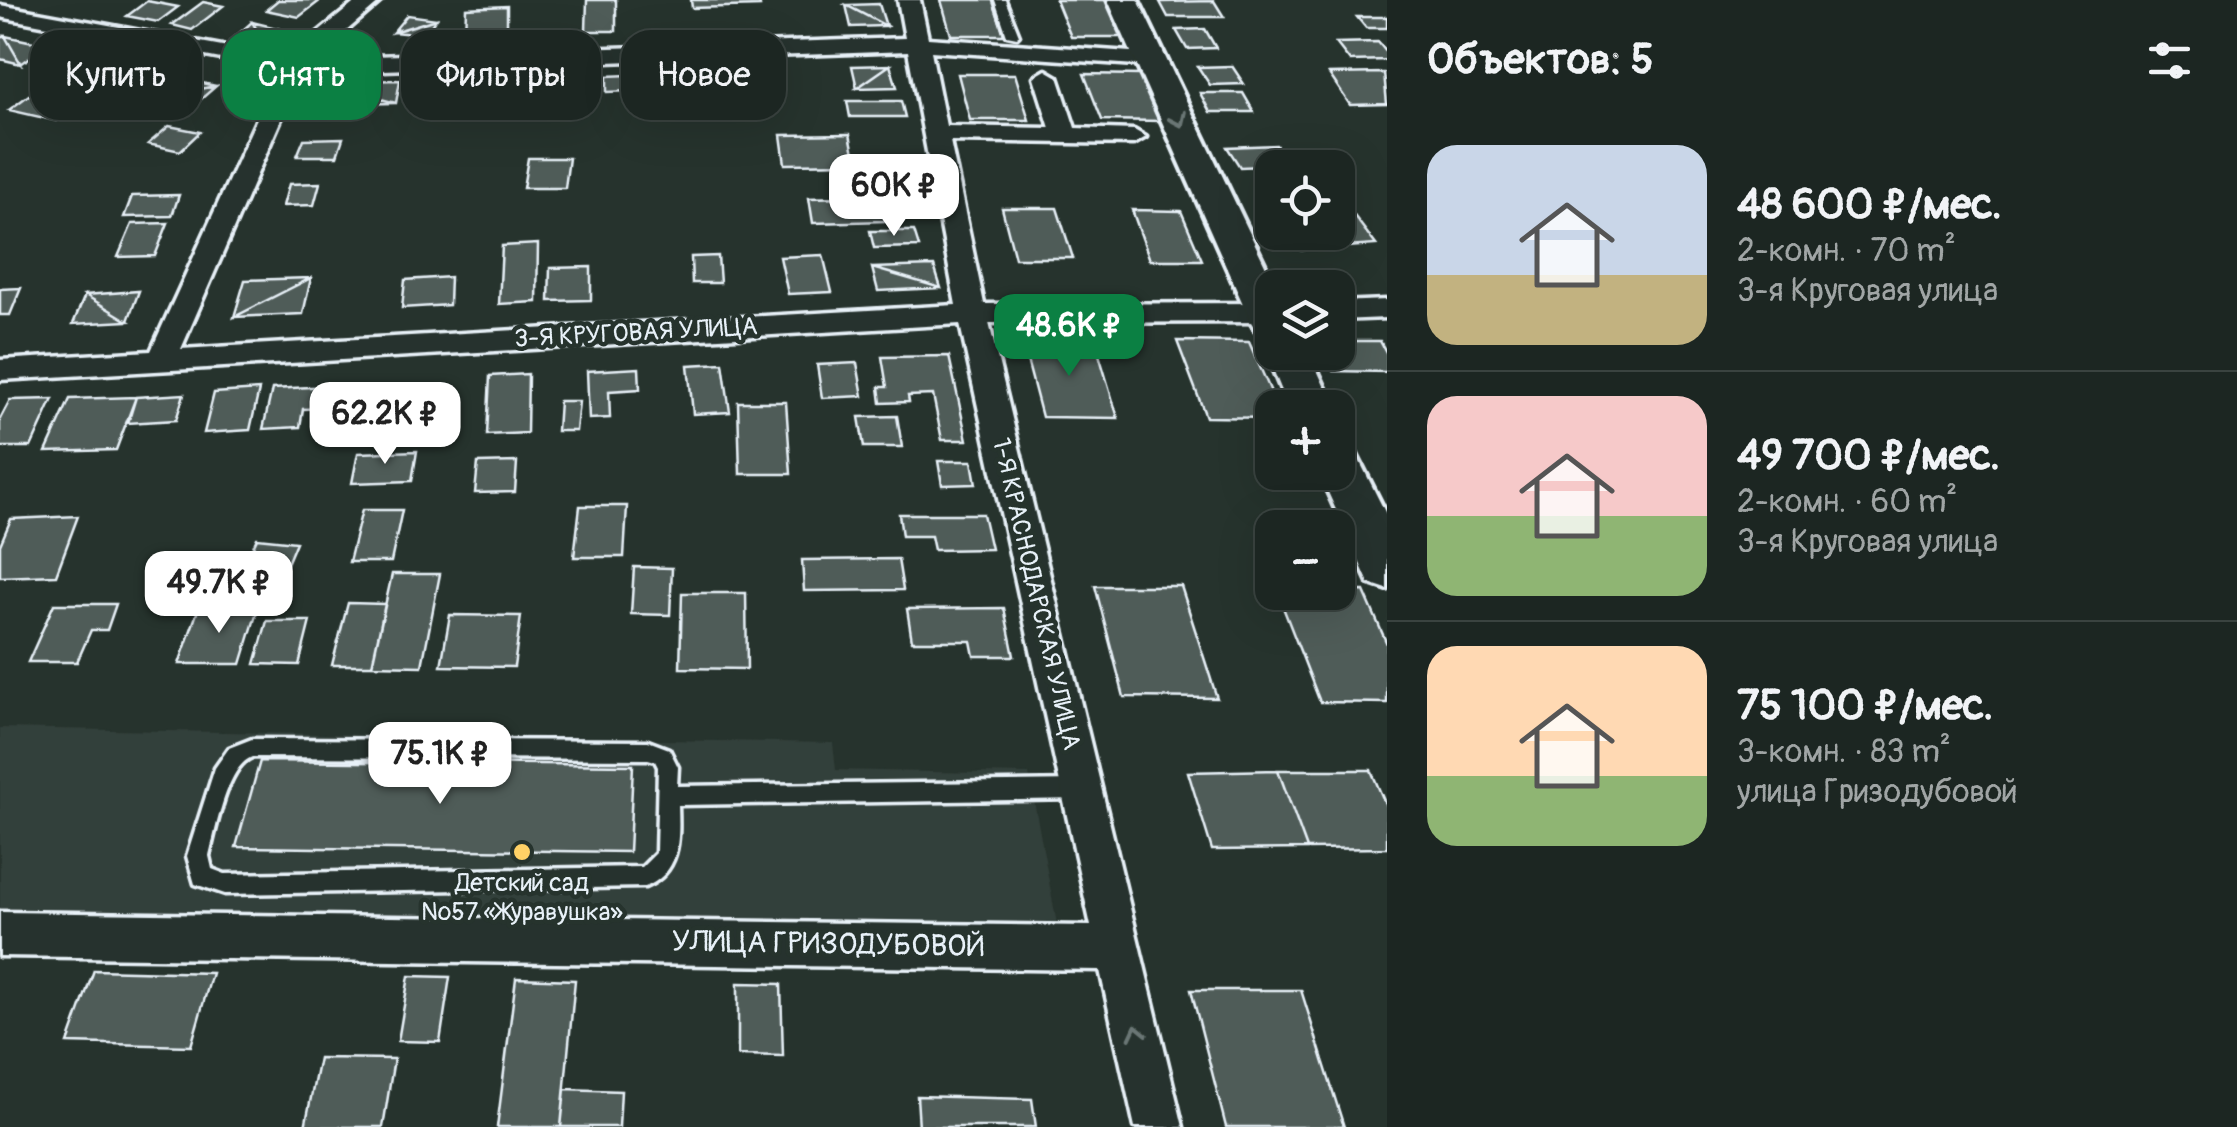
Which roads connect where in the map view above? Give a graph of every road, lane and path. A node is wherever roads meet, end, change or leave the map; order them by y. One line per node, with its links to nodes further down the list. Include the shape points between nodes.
1 (371, 0): 6 (street)
2 (910, 0): 8 (street, 1-Я КРАСНОДАРСКАЯ УЛИЦА)
3 (1000, 0): 7 (lane)
4 (1123, 0): 10 (street)
5 (6, 9): 9 (street)
6 (335, 30)
7 (1012, 35)
8 (919, 44): 10 (street); 11 (street); 14 (street, 1-Я КРАСНОДАРСКАЯ УЛИЦА)
9 (222, 52)
10 (1150, 59): 17 (street, one-way to 17)
11 (381, 63)
12 (1046, 77): 15 (street)
13 (268, 120): 22 (street)
14 (936, 133): 15 (street); 20 (street, 1-Я КРАСНОДАРСКАЯ УЛИЦА)
15 (1065, 136): 16 (street)
16 (1134, 137)
17 (1255, 281)
18 (1387, 309): 19 (street)
19 (1355, 310)
20 (972, 314): 21 (street, 3-Я КРУГОВАЯ УЛИЦА); 22 (street, 3-Я КРУГОВАЯ УЛИЦА); 26 (street, 1-Я КРАСНОДАРСКАЯ УЛИЦА)
21 (1255, 315)
22 (162, 360): 23 (street, 3-Я КРУГОВАЯ УЛИЦА)
23 (0, 370)
24 (1351, 490): 25 (street)
25 (1387, 568)
26 (1081, 790): 27 (lane); 29 (street, 1-Я КРАСНОДАРСКАЯ УЛИЦА)
27 (667, 796): 27 (lane, via 668,854 659,871 645,877 224,884 203,878 198,856 225,768 252,748 648,750 662,754 668,767)
28 (0, 934): 29 (street, УЛИЦА ГРИЗОДУБОВОЙ)
29 (1117, 948): 30 (street, 1-Я КРАСНОДАРСКАЯ УЛИЦА, one-way to 29)
30 (1159, 1127)

